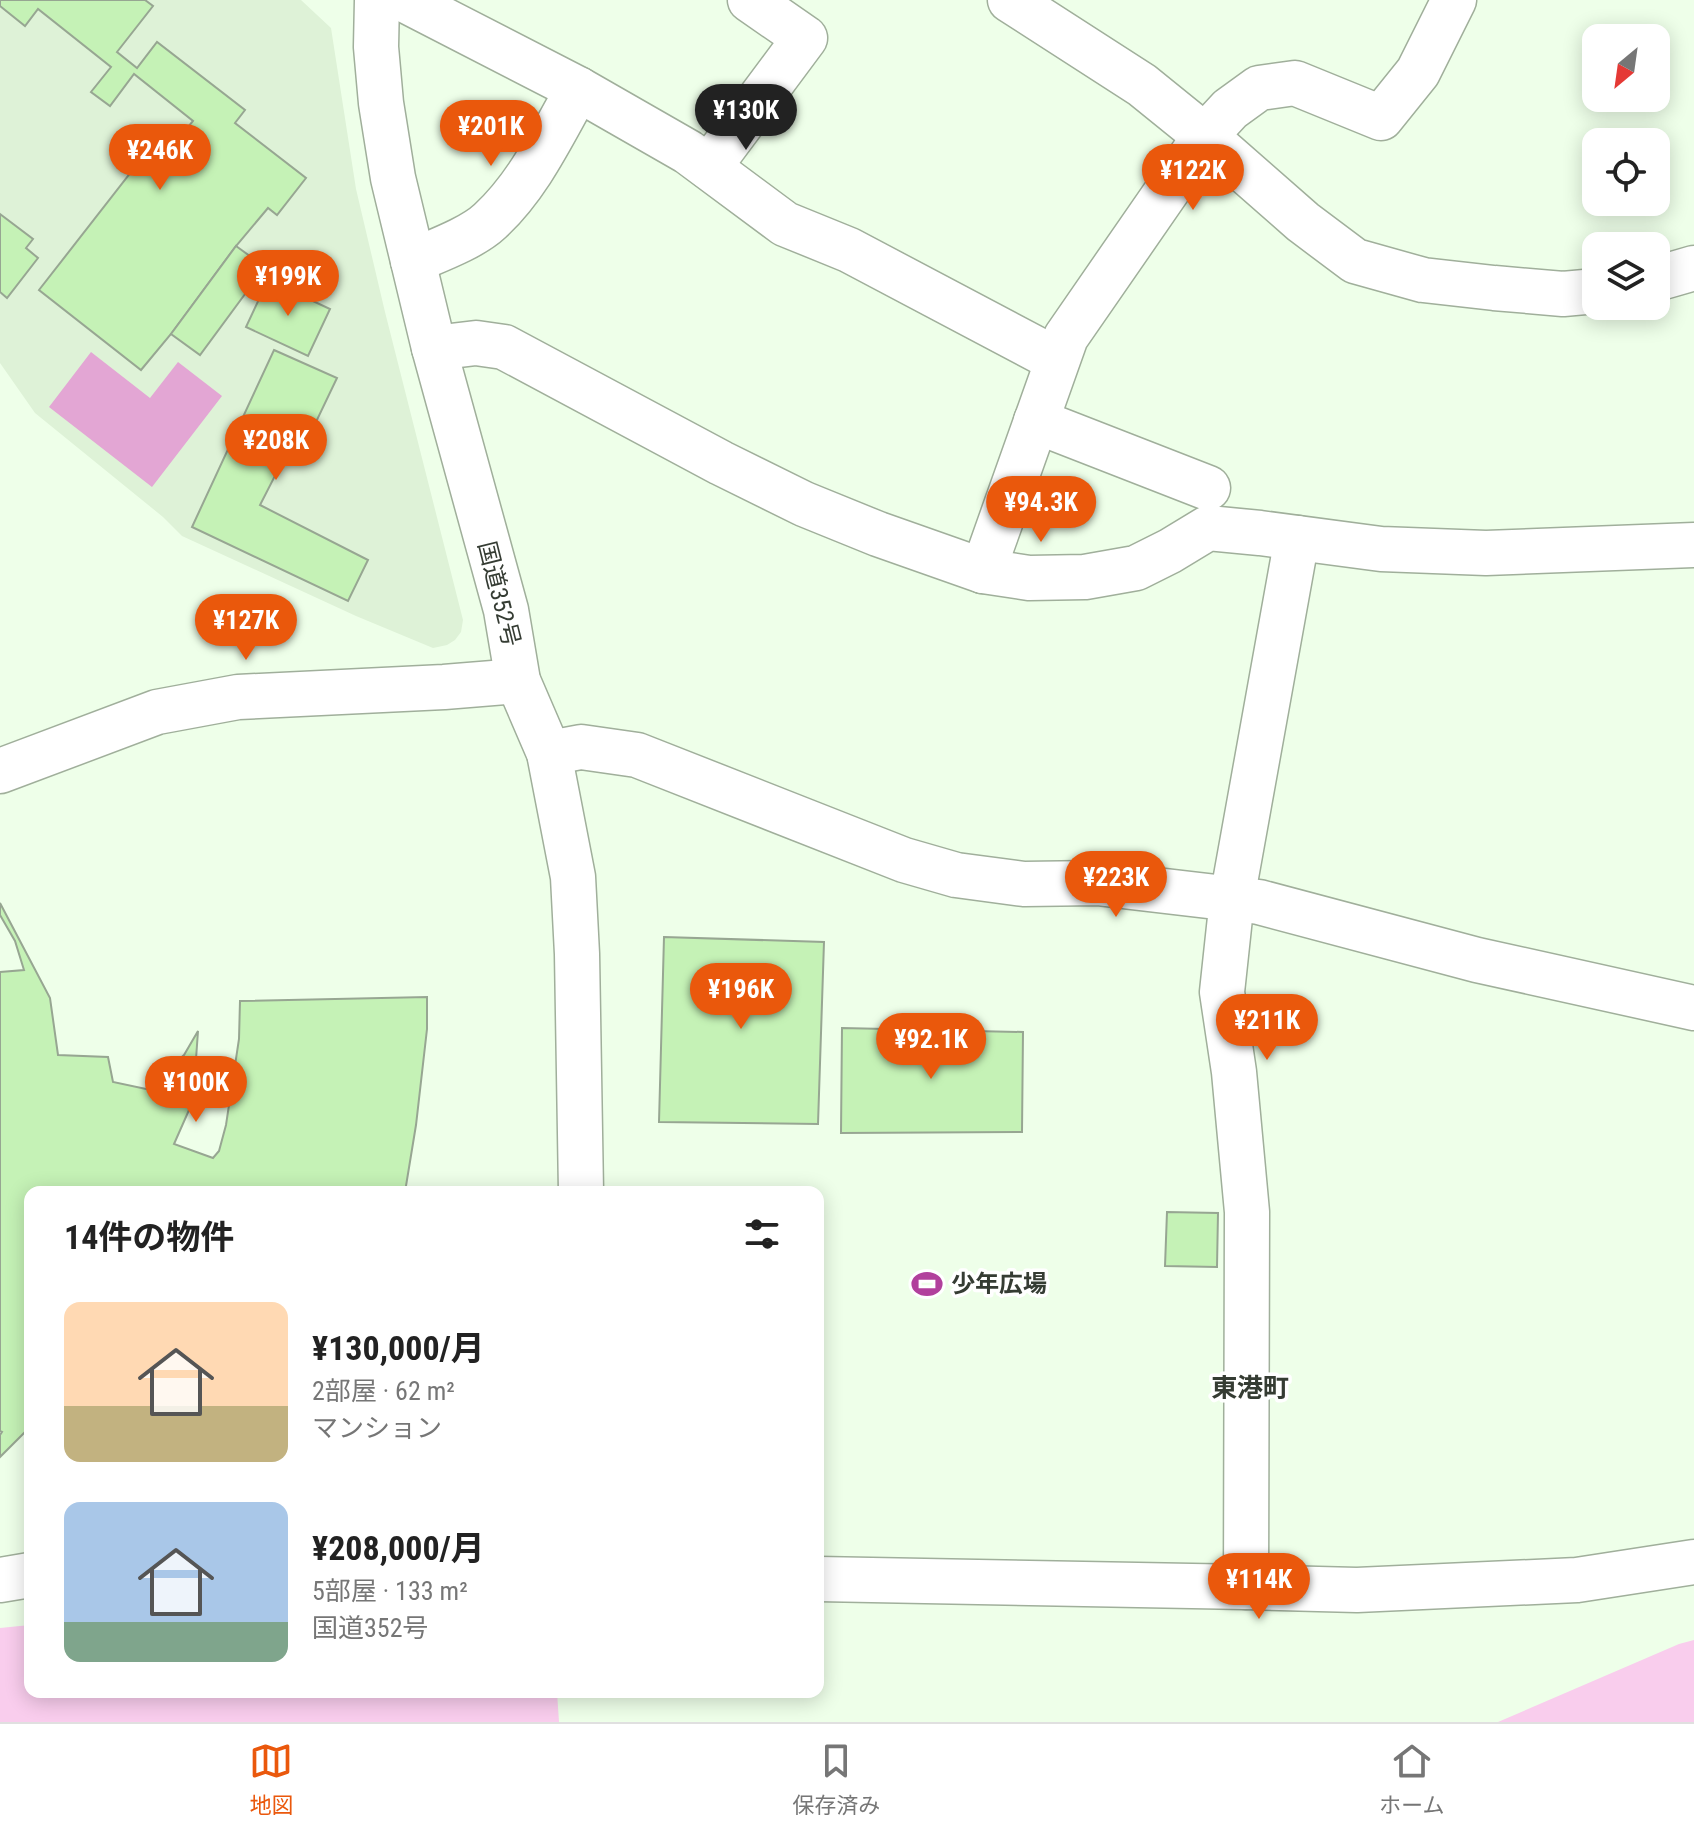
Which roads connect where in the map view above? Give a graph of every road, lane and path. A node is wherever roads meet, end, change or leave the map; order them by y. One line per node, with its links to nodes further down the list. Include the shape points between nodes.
1 (377, 0): 9 (main road, 国道352号, via 381,103)
2 (405, 0): 6 (main road)
3 (750, 0): 8 (main road, via 805,38)
4 (1010, 0): 7 (main road, via 1142,85)
5 (1454, 0): 7 (main road, via 1418,72 1381,118 1295,83 1259,88)
6 (578, 89): 8 (main road); 9 (main road, via 530,176 488,223)
7 (1205, 136): 12 (main road, via 1355,261 1423,280); 14 (main road, via 1066,337)
8 (709, 167): 14 (main road, via 785,224 849,250)
9 (413, 261): 13 (main road, 国道352号)
10 (1694, 268): 11 (main road)
11 (1670, 275)
12 (1582, 292)
13 (434, 348): 19 (main road, via 476,343 504,347 804,504); 20 (main road, 国道352号, via 506,610)
14 (1057, 360): 15 (main road)
15 (1036, 421): 16 (main road); 19 (main road)
16 (1208, 488)
17 (1297, 538): 18 (main road, via 1381,549 1486,553); 19 (main road, via 1208,528 1136,568 1085,577 1029,578); 23 (main road)
18 (1694, 545)
19 (983, 571)
20 (518, 681): 21 (main road, 国道352号); 22 (main road, via 238,697 157,712)
21 (549, 753): 23 (main road, via 581,747 637,755 904,860 956,875 1024,884 1097,883); 25 (main road, 国道352号, via 573,877)
22 (0, 771)
23 (1232, 899): 24 (main road); 30 (main road, via 1222,992 1247,1212)
24 (1694, 1008)
25 (581, 1186)
26 (1694, 1562): 30 (main road, via 1577,1580 1357,1590)
27 (24, 1576): 29 (main road)
28 (824, 1579): 30 (main road)
29 (0, 1580)
30 (1246, 1587)

